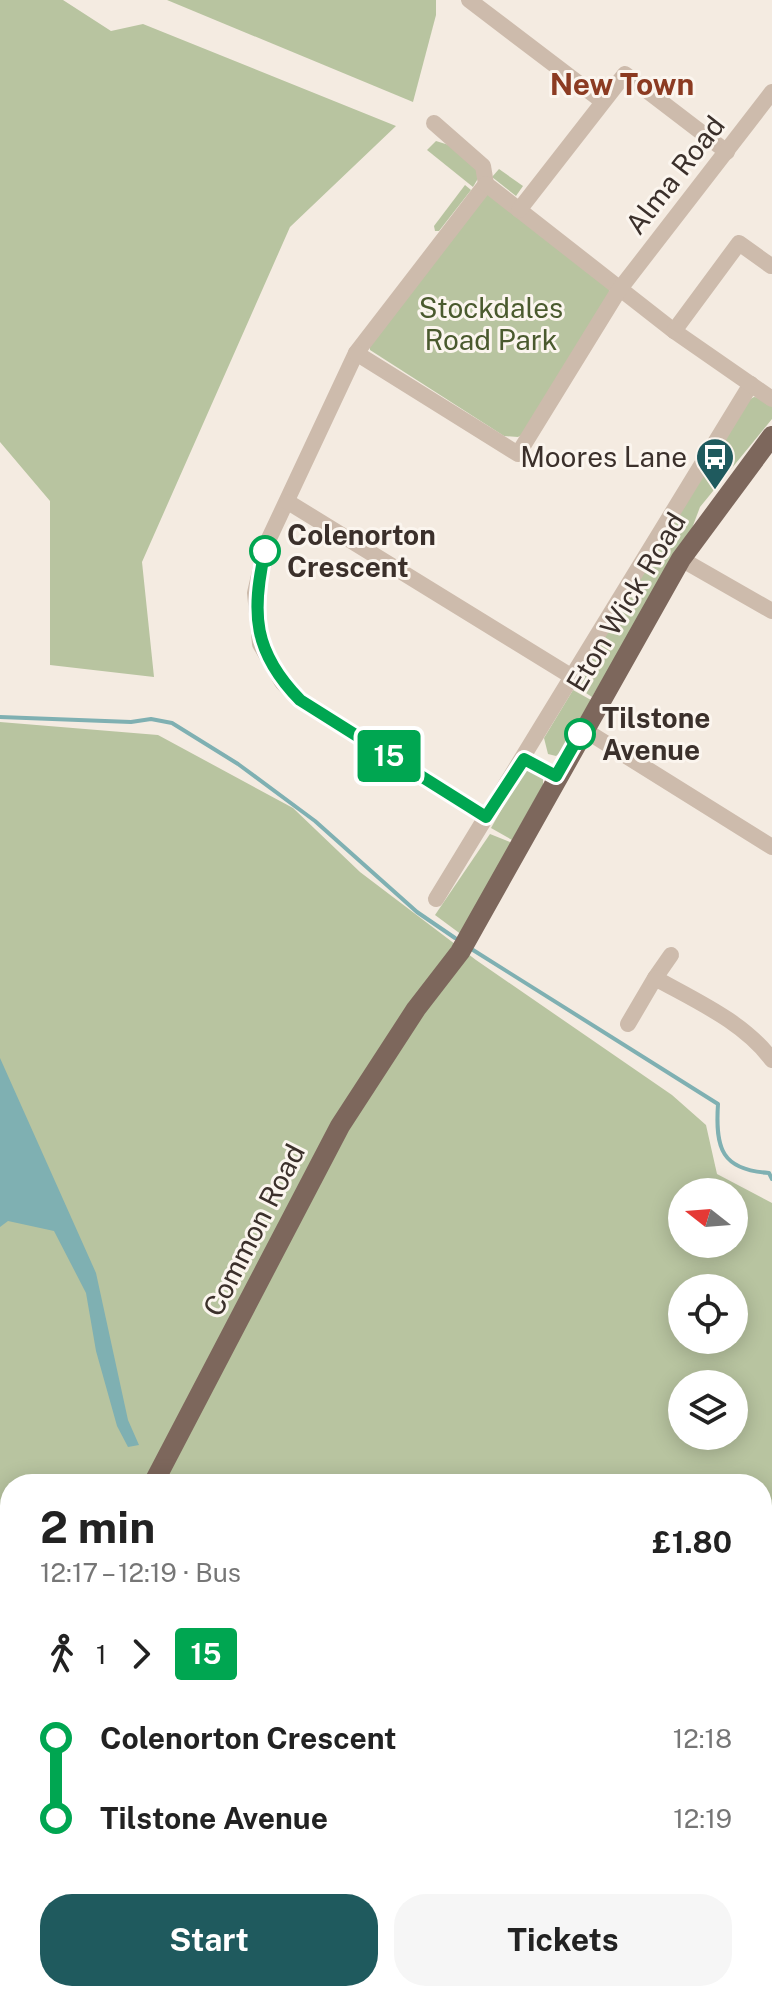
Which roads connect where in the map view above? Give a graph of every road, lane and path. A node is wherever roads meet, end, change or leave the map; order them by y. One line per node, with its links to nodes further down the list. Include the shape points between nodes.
1 (469, 0): 3 (street)
2 (772, 92): 5 (street, Alma Road)
3 (602, 101): 5 (street, via 625,74); 7 (street)
4 (434, 123): 6 (street, via 483,166)
5 (727, 152): 9 (street, Alma Road)
6 (486, 184): 7 (street); 11 (street)
7 (519, 210): 9 (street)
8 (771, 266): 10 (street, via 739,243)
9 (619, 290): 10 (street); 11 (street, Alma Road, via 518,454)
10 (674, 331): 12 (street)
11 (356, 353): 15 (street)
12 (751, 384): 13 (street); 18 (street)
13 (772, 399)
14 (772, 436): 16 (main road, Eton Wick Road)
15 (288, 502): 18 (street); 22 (street, via 266,545 255,593 260,644 282,682 300,700)
16 (681, 559): 17 (street); 19 (main road, Eton Wick Road)
17 (772, 611)
18 (574, 678): 20 (street)
19 (583, 729): 21 (main road, Eton Wick Road); 23 (street)
20 (524, 759): 21 (street); 22 (street)
21 (556, 776): 27 (main road, Eton Wick Road, via 460,952)
22 (481, 814): 24 (street)
23 (772, 847)
24 (436, 899)
25 (671, 955): 26 (street)
26 (655, 978): 28 (street); 29 (street, via 722,1015)
27 (416, 1009): 30 (main road, Common Road, via 340,1126)
28 (628, 1024)
29 (772, 1060)
30 (158, 1474)

